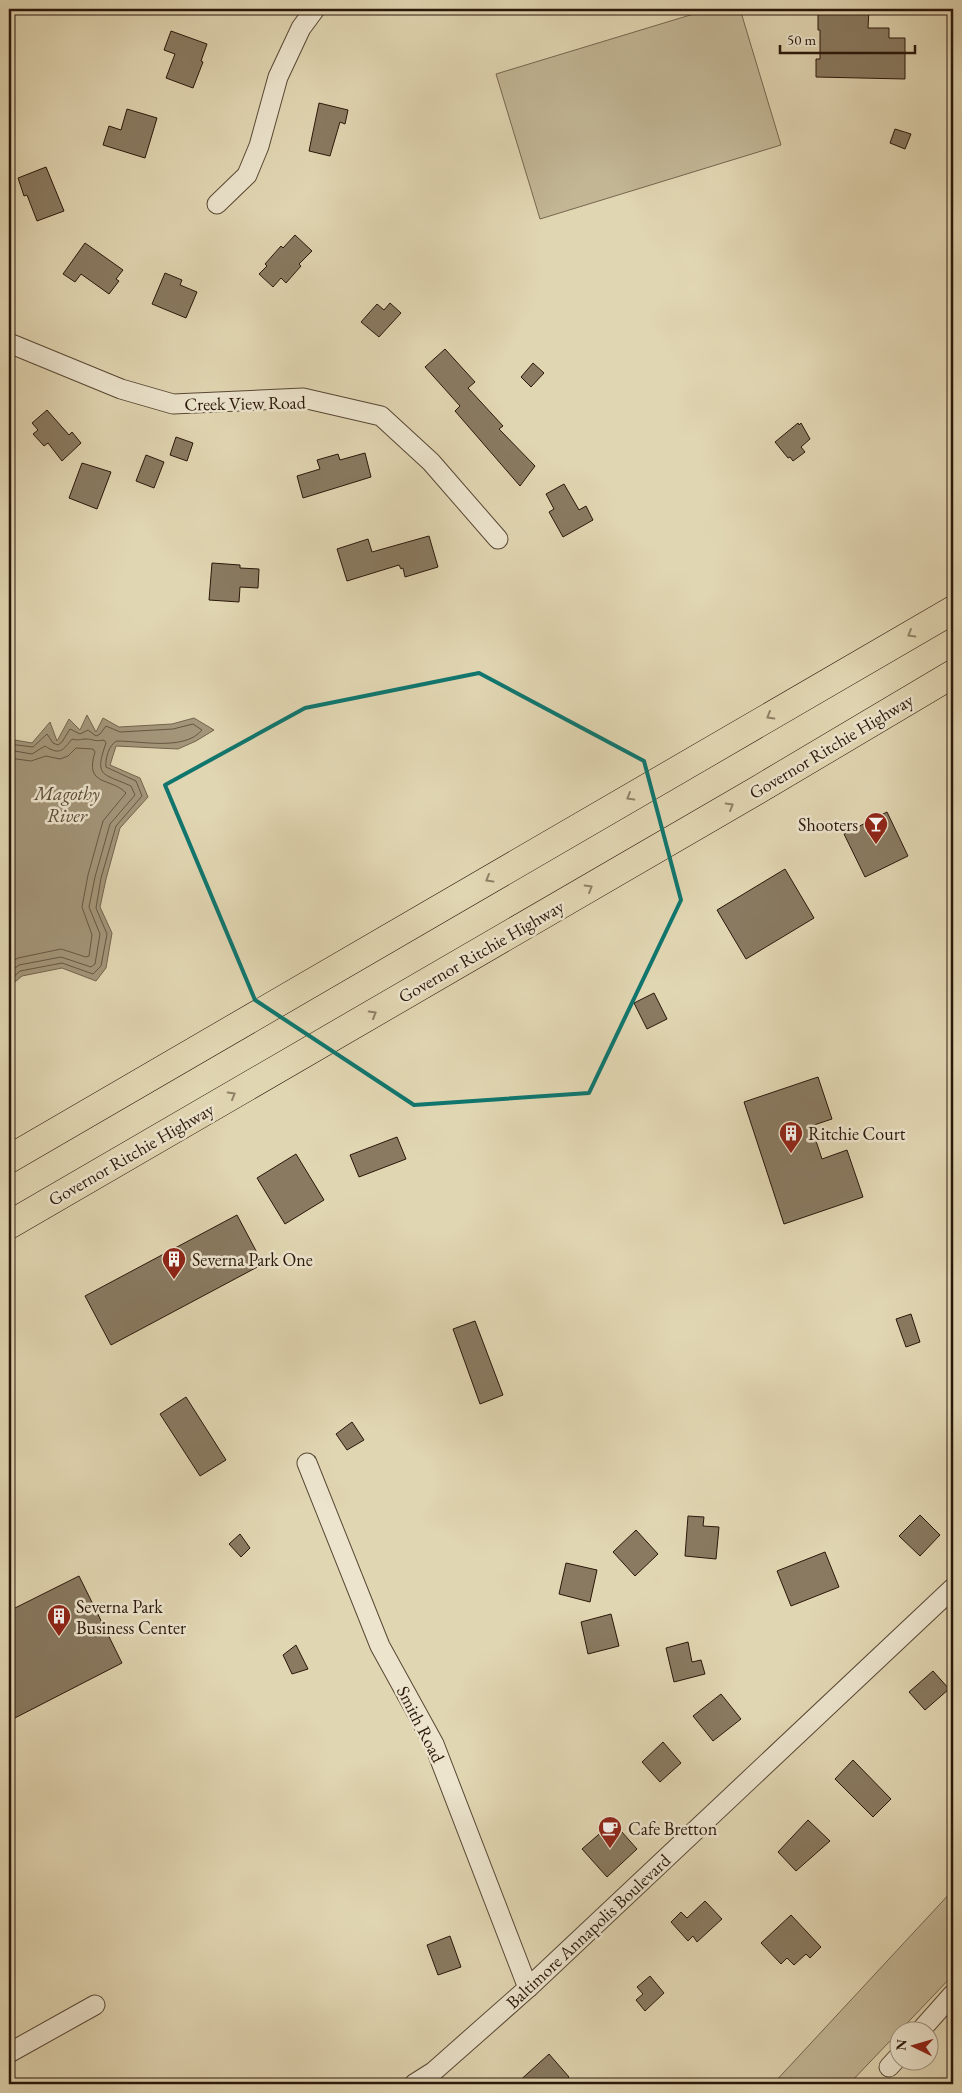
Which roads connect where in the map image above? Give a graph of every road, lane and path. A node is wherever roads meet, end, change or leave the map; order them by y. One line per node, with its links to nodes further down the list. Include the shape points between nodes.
1 (315, 9): 2 (street, via 301,28 278,77 259,146 247,175)
2 (217, 204)
3 (9, 343): 4 (street, Creek View Road, via 121,389 173,404 303,398 381,416 431,462)
4 (498, 539)
5 (953, 610): 7 (highway, one-way to 7)
6 (953, 674): 8 (highway, Governor Ritchie Highway, one-way to 6)
7 (9, 1159)
8 (9, 1225)
9 (307, 1463): 11 (street, Smith Road, via 380,1646 434,1744)
10 (953, 1588): 11 (street, Baltimore Annapolis Boulevard)
11 (528, 1988): 16 (street, Baltimore Annapolis Boulevard, via 433,2072)
12 (953, 1994): 14 (street)
13 (95, 2004): 15 (street)
14 (931, 2020)
15 (9, 2053)
16 (414, 2084)

